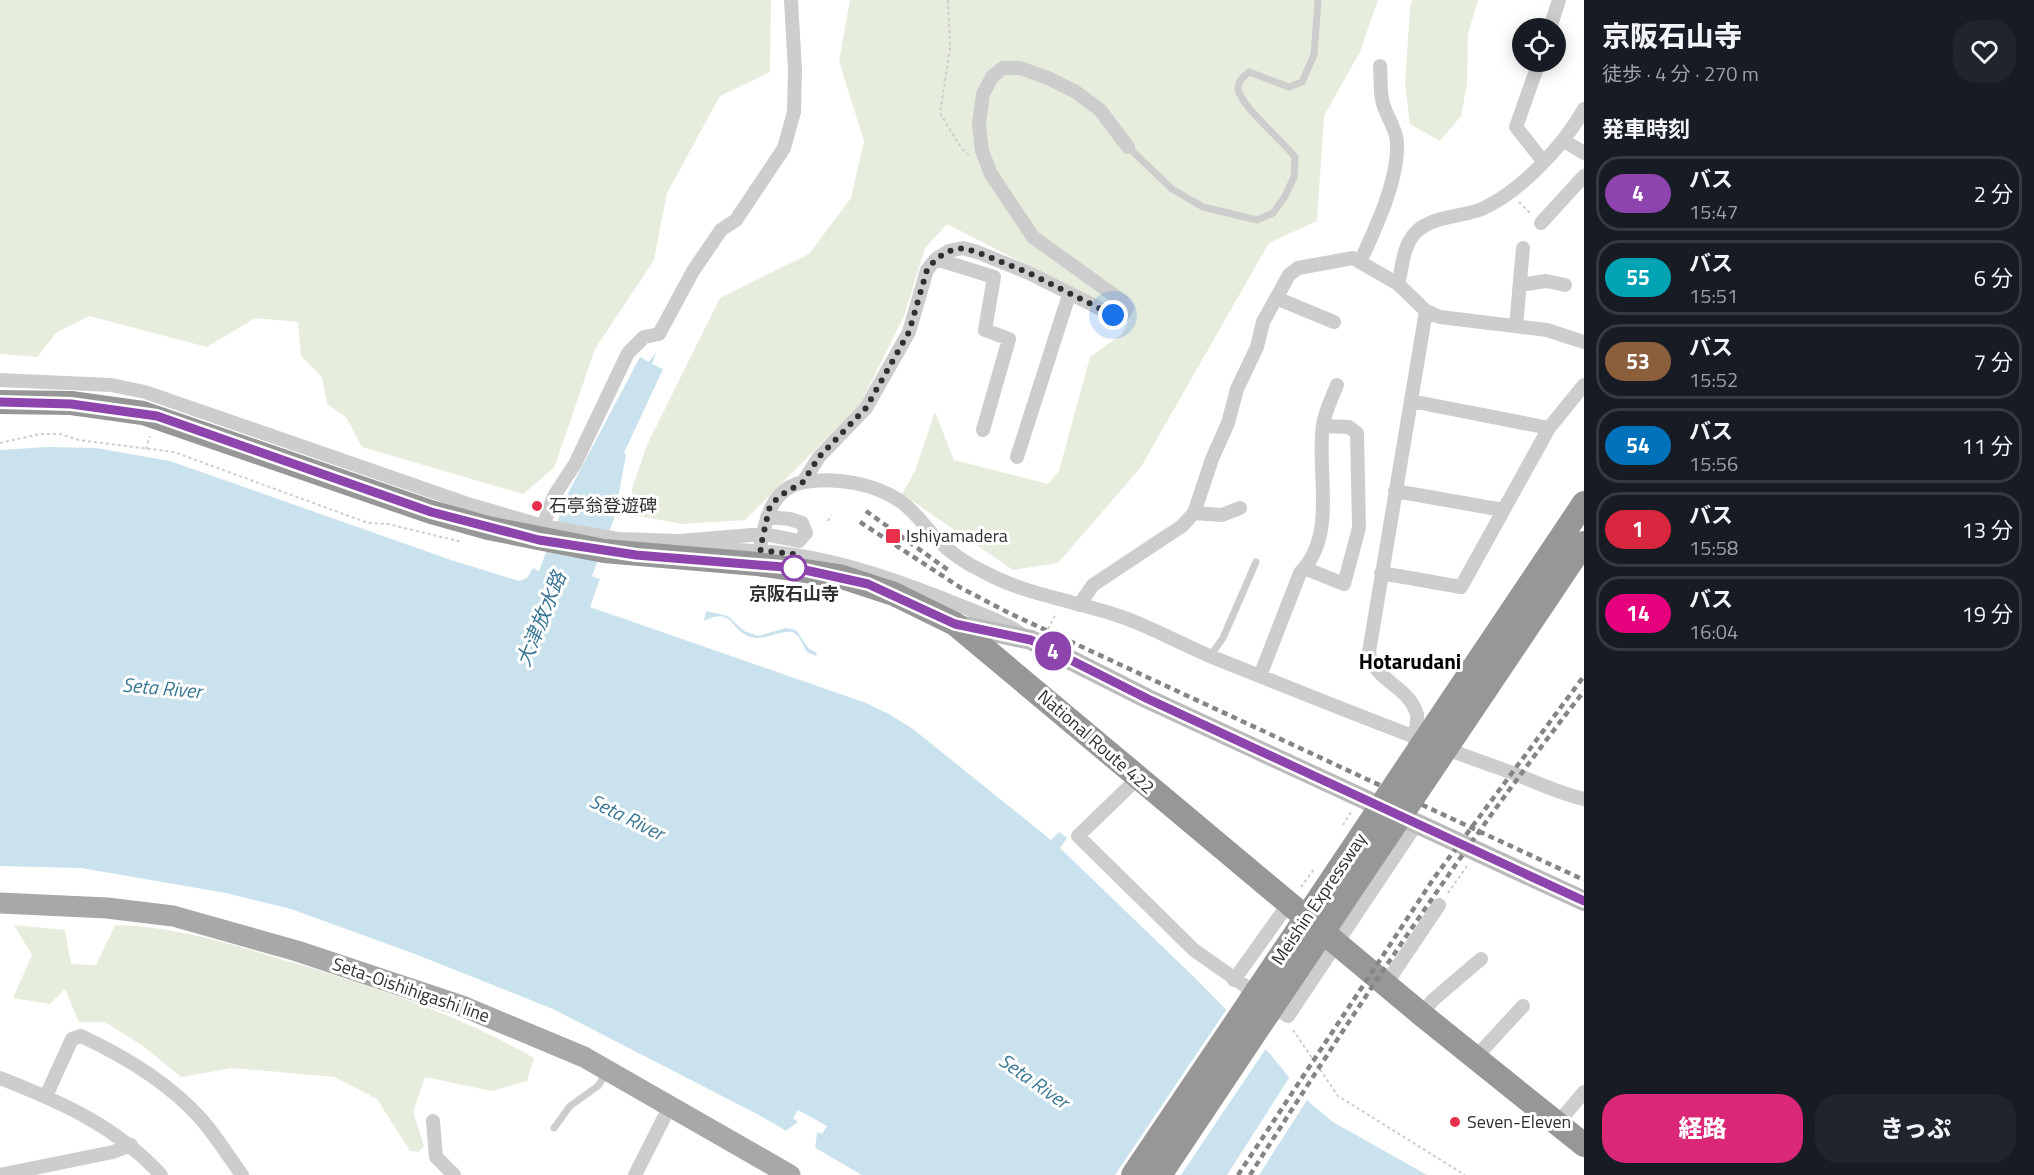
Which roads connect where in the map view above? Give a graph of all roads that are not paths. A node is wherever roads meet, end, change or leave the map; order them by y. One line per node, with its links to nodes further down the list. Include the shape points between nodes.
1 (791, 0): 44 (street, via 794,112 784,148 736,220 721,230 693,271 659,334 644,337 628,353 575,464 554,496)
2 (1318, 0): 9 (lane, via 1314,55 1302,82 1289,87 1249,72 1241,78 1238,89 1243,102 1295,157 1294,177 1273,213 1257,220 1203,207 1172,189)
3 (1559, 0): 4 (street)
4 (1553, 18)
5 (1380, 66): 16 (street, via 1382,100 1395,128 1397,144 1390,183)
6 (1535, 72): 11 (street, via 1516,127)
7 (1584, 109): 8 (street)
8 (1563, 140): 10 (street); 11 (street)
9 (1128, 147): 20 (street, via 1100,110 1076,92 1020,68 1003,68 992,76 983,94 979,124 982,151 991,174 1033,237 1127,308 1123,315 1113,315)
10 (1584, 153)
11 (1543, 161): 17 (street, via 1482,209 1442,219 1416,232 1404,250)
12 (1584, 176): 13 (street)
13 (1541, 223)
14 (1523, 248): 18 (street)
15 (936, 259): 20 (street, via 963,248 1029,273); 34 (street, via 994,277 985,330 1009,339); 36 (street, via 927,270 909,332 866,408 819,457)
16 (1360, 262): 17 (street); 21 (street, via 1353,258 1298,268 1289,275)
17 (1398, 284): 22 (street)
18 (1520, 285): 19 (street, via 1546,280); 24 (street)
19 (1565, 285)
20 (1069, 295): 35 (street)
21 (1276, 298): 23 (street); 41 (street, via 1236,389 1228,423)
22 (1426, 311): 24 (street, via 1440,317); 29 (street)
23 (1334, 322)
24 (1516, 326): 25 (street, via 1547,330)
25 (1584, 342)
26 (0, 380): 31 (street, via 111,385 145,392)
27 (1338, 385): 32 (street)
28 (1584, 385): 33 (street)
29 (1411, 401): 33 (street); 37 (street)
30 (0, 402): 31 (highway, National Route 422, via 109,407)
31 (208, 423): 44 (highway, National Route 422, via 431,512)
32 (1323, 426): 48 (street, via 1323,521 1311,561); 48 (street, via 1349,427 1357,433 1359,528 1344,584)
33 (1549, 428): 40 (street)
34 (983, 430)
35 (1017, 457)
36 (803, 482): 42 (street, via 778,497); 50 (street, via 842,481 874,488 900,501 947,549 983,572 1018,589)
37 (1395, 491): 40 (street); 49 (street)
38 (1584, 503): 55 (highway, Meishin Expressway)
39 (1240, 508): 41 (street, via 1222,515)
40 (1503, 510): 49 (street, via 1461,587)
41 (1194, 513): 50 (street, via 1182,526 1093,585)
42 (767, 518): 43 (street); 43 (street, via 796,520 806,533 799,541)
43 (764, 534): 44 (street, via 679,541); 46 (street)
44 (542, 536): 46 (highway, National Route 422, via 604,551 672,558)
45 (1584, 543): 55 (highway, Meishin Expressway)
46 (759, 557): 51 (highway, National Route 422, via 868,584); 52 (street, via 820,558 880,574)
47 (1256, 562): 53 (lane, via 1223,638)
48 (1304, 568): 54 (street)
49 (1381, 573): 56 (street, via 1370,663 1411,701 1418,717)
50 (1074, 604): 53 (street, via 1125,618)
51 (955, 624): 52 (street); 57 (highway, National Route 422)
52 (1039, 636): 59 (street, via 1148,699)
53 (1210, 656): 54 (street)
54 (1260, 676): 56 (street)
55 (1477, 682): 87 (highway, Meishin Expressway, bridge); 88 (highway, Meishin Expressway, bridge)
56 (1414, 739): 58 (street)
57 (1138, 778): 62 (highway, National Route 422); 66 (street, via 1078,836 1194,950)
58 (1584, 799)
59 (1417, 823): 60 (street); 64 (street)
60 (1584, 901)
61 (0, 903): 71 (main road, Seta-Oishihigashi line, via 151,913 239,933 462,1006)
62 (1289, 903): 64 (highway, National Route 422); 66 (street)
63 (1439, 905): 67 (street)
64 (1337, 943): 66 (street, via 1288,1016); 67 (highway, National Route 422)
65 (1481, 959): 69 (street)
66 (1234, 980)
67 (1386, 984): 69 (highway, National Route 422)
68 (1523, 1006): 70 (street)
69 (1421, 1014): 70 (highway, National Route 422)
70 (1474, 1058): 77 (highway, National Route 422)
71 (608, 1070): 75 (main road, Seta-Oishihigashi line); 78 (lane, via 598,1086 570,1106)
72 (0, 1078): 74 (street)
73 (1584, 1092): 77 (street)
74 (46, 1096): 79 (street, via 98,1121); 84 (street, via 72,1039 81,1036 117,1053 181,1101 201,1119)
75 (670, 1106): 81 (main road, Seta-Oishihigashi line); 86 (street)
76 (433, 1121): 85 (street, via 436,1156)
77 (1557, 1124): 80 (highway, National Route 422)
78 (554, 1128)
79 (131, 1145): 82 (street); 83 (street)
80 (1584, 1145)
81 (778, 1172)
82 (0, 1174)
83 (161, 1175)
84 (242, 1175)
85 (454, 1175)
86 (635, 1175)
87 (1133, 1175)
88 (1160, 1175)

